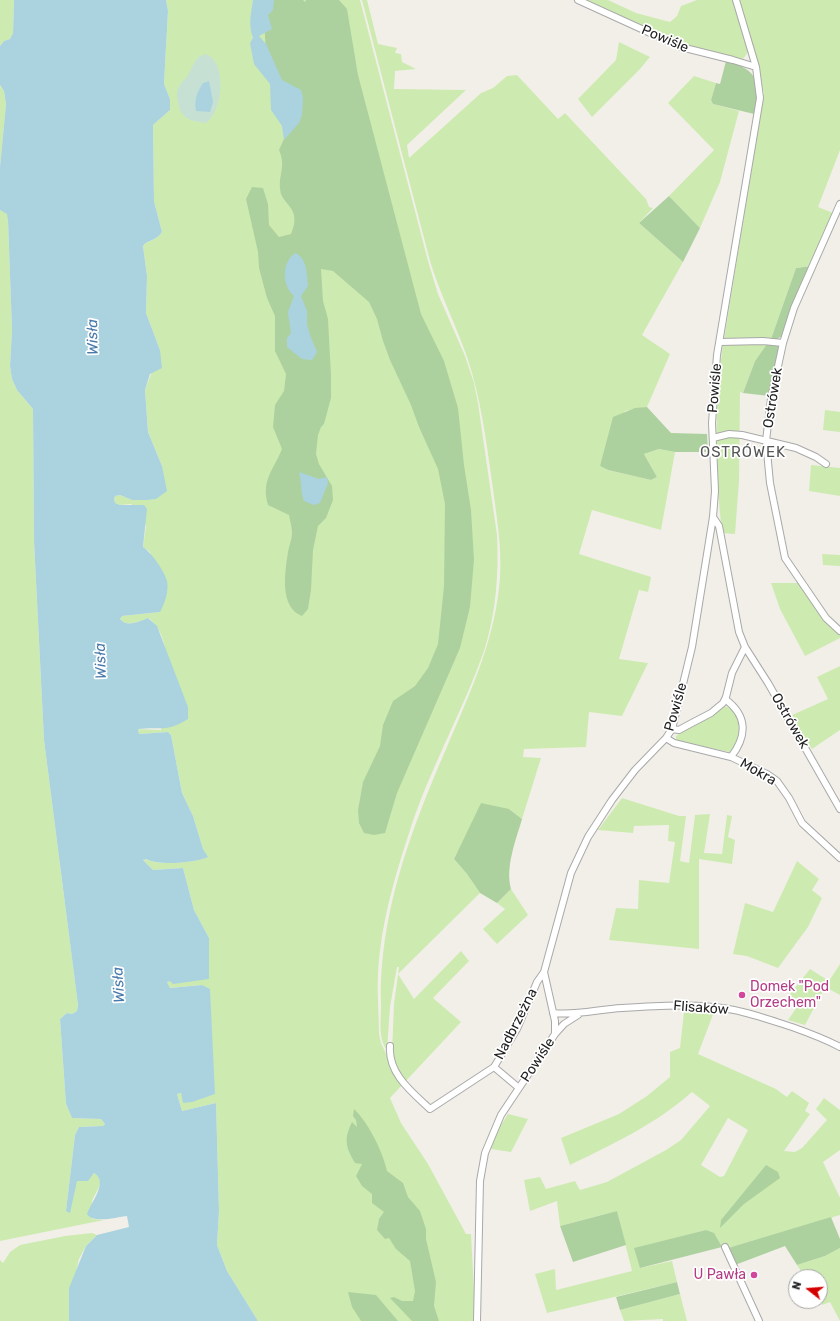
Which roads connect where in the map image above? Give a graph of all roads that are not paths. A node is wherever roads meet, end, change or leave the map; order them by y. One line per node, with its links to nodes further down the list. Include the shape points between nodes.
1 (578, 0): 3 (street, Powiśle, via 681,47)
2 (736, 0): 3 (street, Powiśle)
3 (756, 67): 5 (street, Powiśle, via 760,98 758,114)
4 (840, 204): 6 (street, Ostrówek, via 794,308)
5 (720, 342): 6 (street); 7 (street, Powiśle, via 713,406)
6 (783, 343): 8 (street, Ostrówek, via 771,399)
7 (713, 438): 8 (street, via 737,434); 10 (street, Powiśle)
8 (766, 441): 9 (street, via 796,448); 11 (street, Ostrówek, via 770,483 785,558 826,618)
9 (826, 464)
10 (713, 517): 12 (street, Ostrówek, via 719,526 739,632); 14 (street, Powiśle, via 692,647)
11 (840, 631)
12 (745, 648): 13 (street, via 732,672); 17 (street, Ostrówek, via 806,747)
13 (725, 699): 14 (street, via 711,713 679,730); 16 (street, via 736,709 743,725 741,741)
14 (672, 730): 15 (street, Powiśle)
15 (666, 738): 16 (street, Mokra, via 674,743); 19 (street, Powiśle, via 624,784 588,837 571,873)
16 (731, 757): 18 (street, Mokra, via 776,781 786,793 802,823)
17 (840, 809)
18 (840, 858)
19 (544, 972): 20 (street, Powiśle); 25 (street, Nadbrzeżna, via 537,982 517,1029)
20 (553, 1013): 21 (street, Flisaków); 22 (street, Powiśle)
21 (581, 1013): 22 (street, Flisaków, via 564,1024); 24 (street, Flisaków, via 665,1006 700,1006 733,1010 782,1024)
22 (555, 1034): 26 (street, Powiśle)
23 (390, 1046): 25 (street, Nadbrzeżna, via 396,1073 430,1110)
24 (840, 1047)
25 (494, 1067): 26 (street)
26 (519, 1088): 28 (street, Powiśle, via 495,1126 482,1164)
27 (725, 1248): 29 (street)
28 (477, 1321)
29 (759, 1321)

